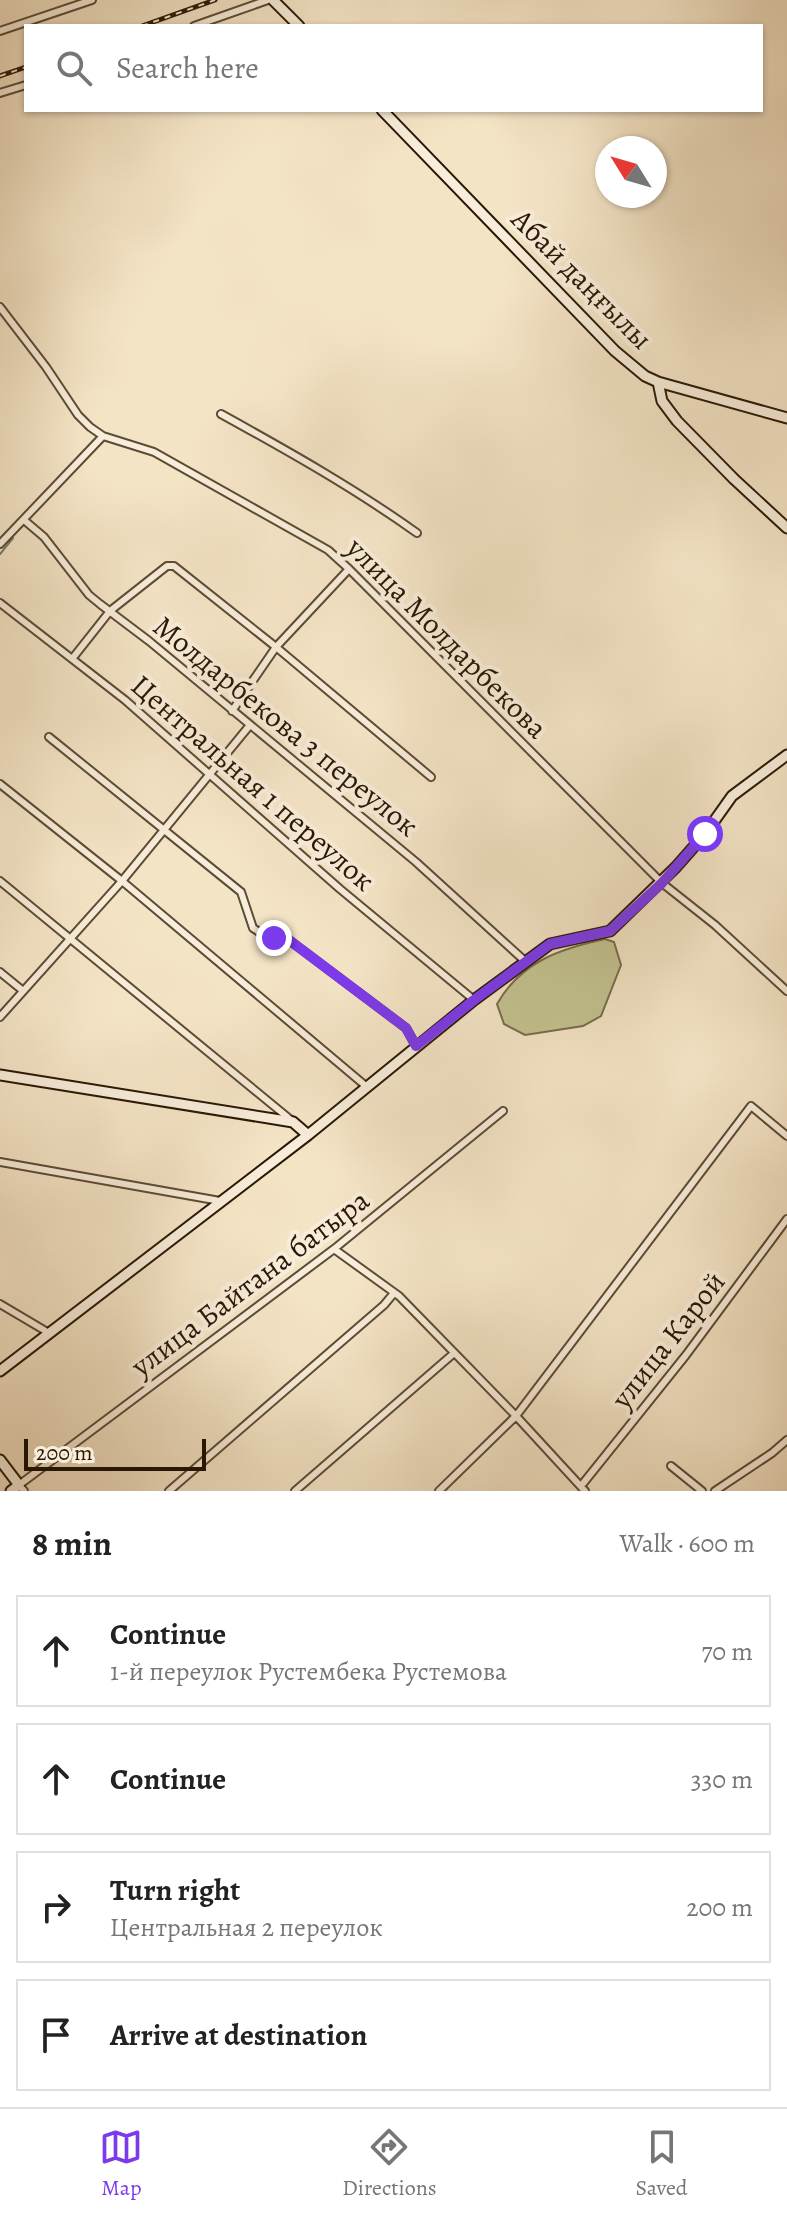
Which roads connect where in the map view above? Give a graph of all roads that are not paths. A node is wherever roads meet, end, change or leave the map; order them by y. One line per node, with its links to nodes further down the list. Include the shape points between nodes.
1 (92, 0): 5 (street)
2 (270, 0): 3 (street); 4 (street)
3 (200, 24)
4 (297, 24)
5 (0, 31)
6 (24, 86): 7 (street)
7 (0, 93)
8 (384, 112): 10 (street, Абай даңғылы, via 615,351)
9 (0, 307): 13 (street, улица Молдарбекова, via 78,415)
10 (658, 382): 12 (street, Абай даңғылы); 15 (street, via 662,401 677,421)
11 (221, 414): 16 (street)
12 (787, 418)
13 (103, 436): 14 (street); 18 (street, улица Молдарбекова, via 154,452 328,550)
14 (24, 520): 17 (street); 20 (street, Молдарбекова 3 переулок, via 89,595)
15 (787, 528)
16 (417, 533)
17 (0, 544)
18 (349, 569): 21 (street); 33 (street, улица Молдарбекова)
19 (0, 603): 22 (street, Центральная 1 переулок)
20 (110, 611): 21 (street, via 167,566 174,566); 22 (street); 23 (street, Молдарбекова 3 переулок)
21 (276, 647): 23 (street); 28 (street)
22 (72, 659): 27 (street, Центральная 1 переулок)
23 (232, 711): 24 (street, Молдарбекова 3 переулок)
24 (250, 725): 27 (street); 35 (street, Молдарбекова 3 переулок, via 416,862)
25 (49, 737): 30 (street)
26 (787, 755): 33 (street, via 732,796)
27 (209, 775): 30 (street); 39 (street, Центральная 1 переулок)
28 (431, 777)
29 (0, 784): 32 (street)
30 (165, 829): 32 (street); 41 (street, via 241,892 253,928 289,940 406,1028)
31 (0, 881): 34 (street)
32 (122, 881): 34 (street); 43 (street)
33 (662, 883): 35 (street, via 610,931 550,944); 38 (street, улица Молдарбекова)
34 (69, 938): 37 (street); 45 (street)
35 (526, 962): 39 (street)
36 (0, 972): 37 (street)
37 (22, 990): 40 (street)
38 (787, 991)
39 (474, 1000): 41 (street)
40 (0, 1017)
41 (416, 1046): 43 (street)
42 (0, 1075): 45 (street)
43 (367, 1087): 46 (street)
44 (503, 1111): 51 (street, улица Байтана батыра)
45 (293, 1122): 46 (street)
46 (308, 1135): 49 (street)
47 (787, 1136): 57 (street, via 751,1106)
48 (0, 1162): 49 (street)
49 (220, 1201): 54 (street)
50 (787, 1219): 61 (street, улица Карой)
51 (334, 1249): 52 (street); 62 (street, улица Байтана батыра)
52 (394, 1293): 55 (street); 63 (street)
53 (0, 1304): 54 (street)
54 (49, 1333): 56 (street)
55 (453, 1354): 57 (street); 64 (street)
56 (0, 1371)
57 (516, 1416): 61 (street); 65 (street)
58 (787, 1440): 67 (street)
59 (0, 1460): 62 (street)
60 (671, 1466): 66 (street)
61 (583, 1488)
62 (18, 1489)
63 (169, 1491)
64 (295, 1491)
65 (439, 1491)
66 (702, 1491)
67 (715, 1491)

